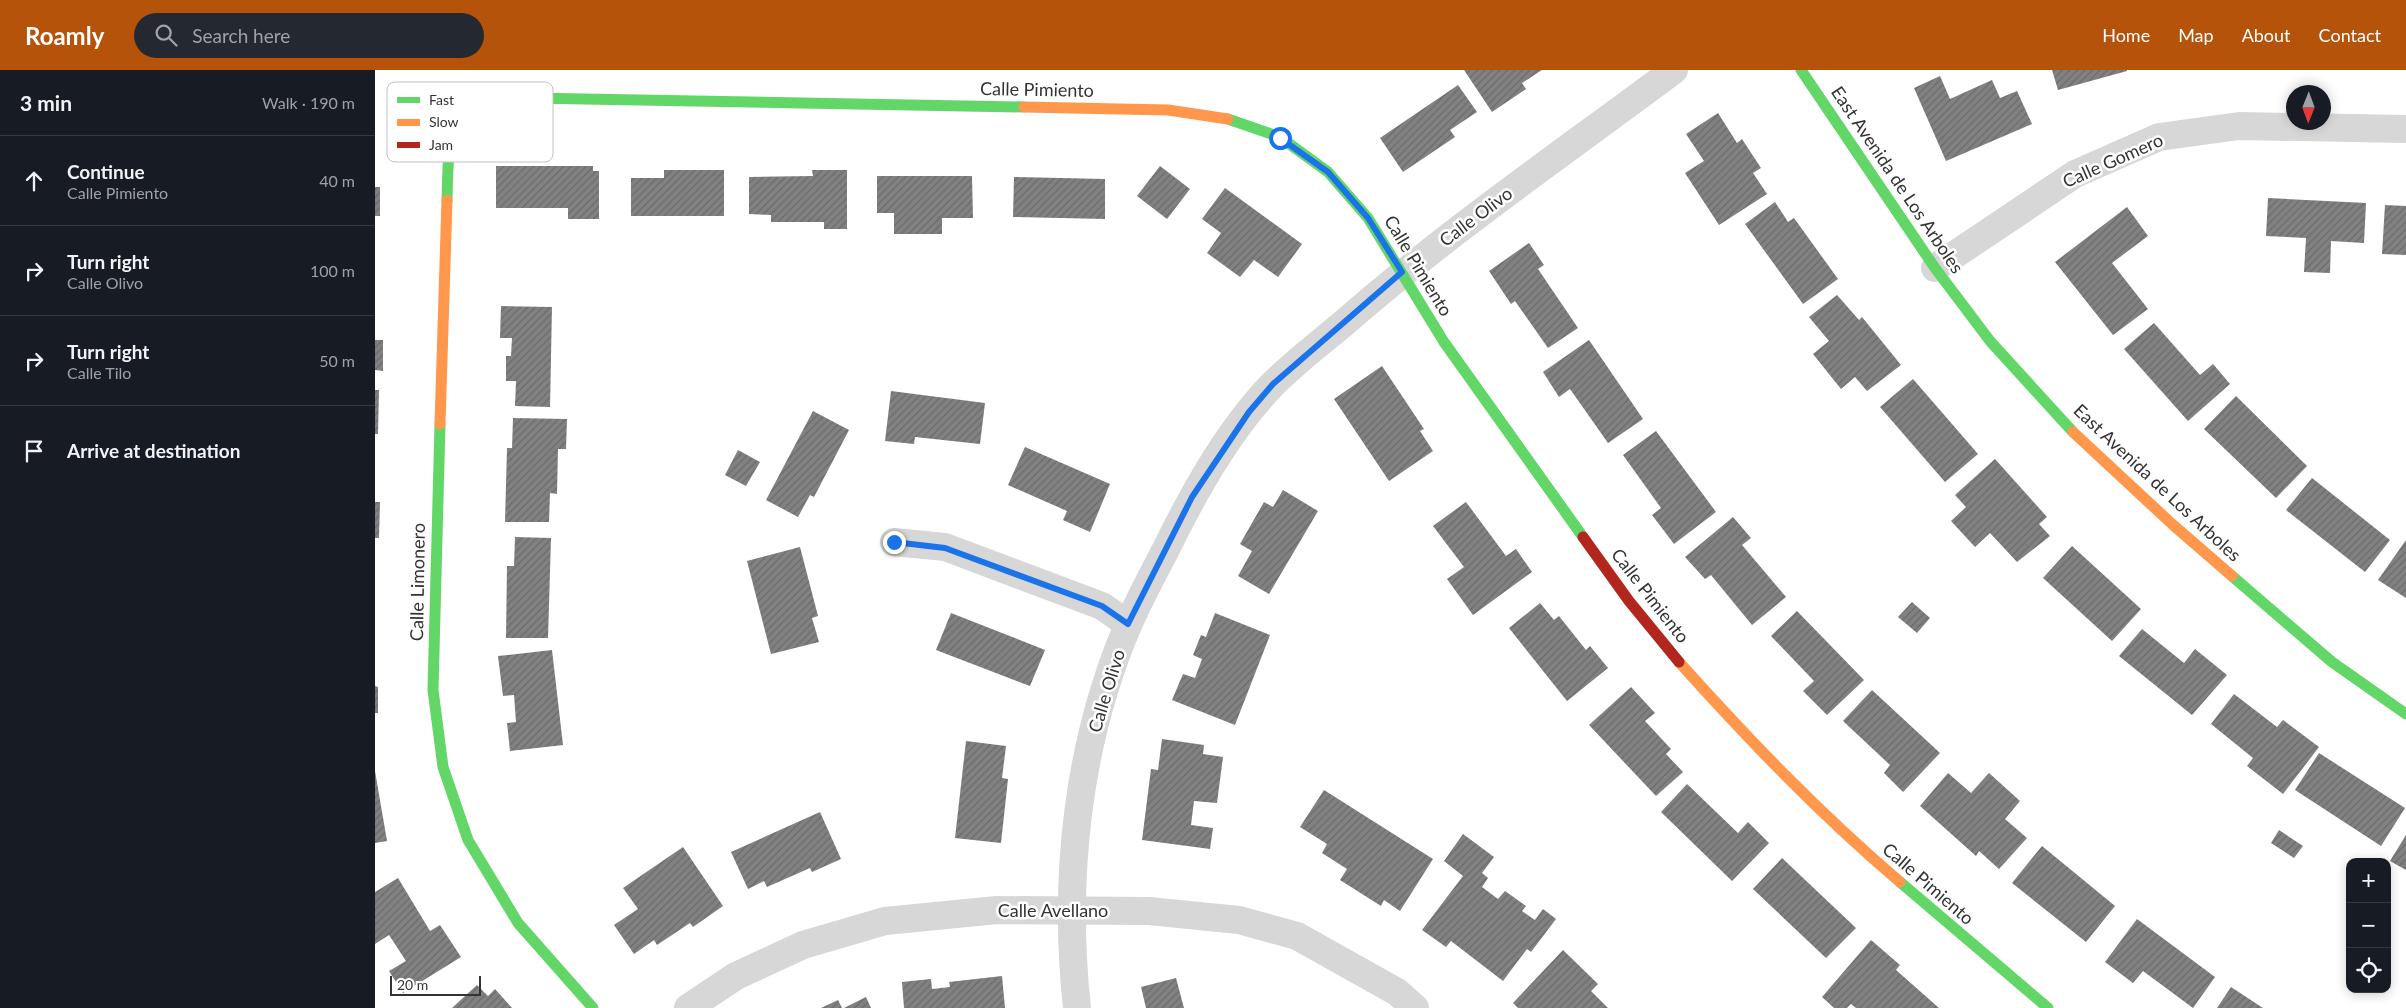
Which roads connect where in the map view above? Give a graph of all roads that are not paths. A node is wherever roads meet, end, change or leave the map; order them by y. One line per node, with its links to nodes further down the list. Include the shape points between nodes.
1 (1674, 70): 7 (street, Calle Olivo)
2 (1801, 70): 6 (street, East Avenida de Los Arboles)
3 (553, 98): 7 (street, Calle Pimiento, via 1168,110 1235,120 1280,138 1328,172 1368,218)
4 (2406, 128): 6 (street, Calle Gomero, via 2239,126 2159,137 2075,174)
5 (447, 162): 12 (street, Calle Limonero, via 433,690 443,767 468,840 518,924)
6 (1935, 268): 10 (street, East Avenida de Los Arboles, via 1990,341 2082,442 2332,662)
7 (1402, 272): 9 (street, Calle Olivo, via 1273,384 1249,412 1192,497); 16 (street, Calle Pimiento, via 1444,342 1517,448 1629,601 1678,661 1759,751 1848,838)
8 (894, 542): 9 (street, via 945,548 1102,606)
9 (1128, 624): 11 (street, Calle Olivo, via 1105,689 1086,761 1077,818)
10 (2406, 714)
11 (1072, 911): 13 (street, Calle Avellano, via 997,910 885,921 803,945 736,976); 14 (street, Calle Olivo); 15 (street, Calle Avellano, via 1149,911 1239,920 1297,936 1397,992)
12 (593, 1008)
13 (688, 1008)
14 (1077, 1008)
15 (1415, 1008)
16 (2048, 1008)

